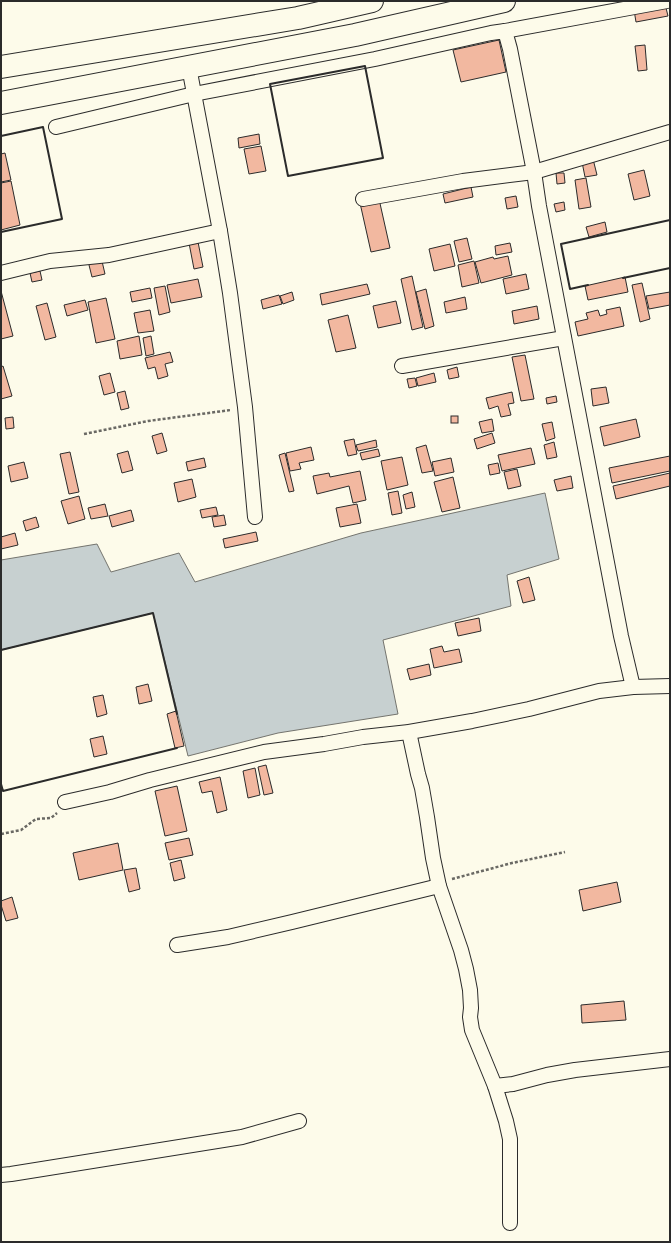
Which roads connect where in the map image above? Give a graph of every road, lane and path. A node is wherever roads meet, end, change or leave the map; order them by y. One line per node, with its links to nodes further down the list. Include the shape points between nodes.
1 (372, 1): 5 (main road, via 298,18)
2 (504, 1): 6 (main road, via 355,35)
3 (667, 1): 4 (street)
4 (505, 31): 7 (street); 11 (street)
5 (1, 67)
6 (188, 67): 7 (street); 8 (main road)
7 (194, 94): 9 (street); 13 (street)
8 (1, 103)
9 (56, 127)
10 (670, 132): 11 (street)
11 (534, 172): 12 (street, via 463,181); 15 (street)
12 (363, 199)
13 (220, 231): 14 (street, via 109,255 50,261); 17 (street)
14 (1, 273)
15 (564, 338): 16 (street); 21 (street)
16 (402, 366)
17 (245, 407): 18 (path, via 148,421); 19 (street)
18 (84, 434)
19 (255, 517)
20 (670, 686): 21 (street)
21 (633, 687): 22 (street, via 599,691 529,709)
22 (409, 732): 23 (street, via 264,752); 26 (street)
23 (65, 802): 24 (path, via 60,811 51,818 36,819 21,830)
24 (1, 834)
25 (565, 852): 26 (path, via 452,879)
26 (439, 886): 27 (street, via 228,937); 29 (street, via 466,970 472,1030)
27 (177, 945)
28 (670, 1059): 29 (street, via 575,1070)
29 (494, 1086): 32 (street, via 510,1139)
30 (299, 1121): 31 (street, via 242,1138)
31 (1, 1175)
32 (510, 1223)

